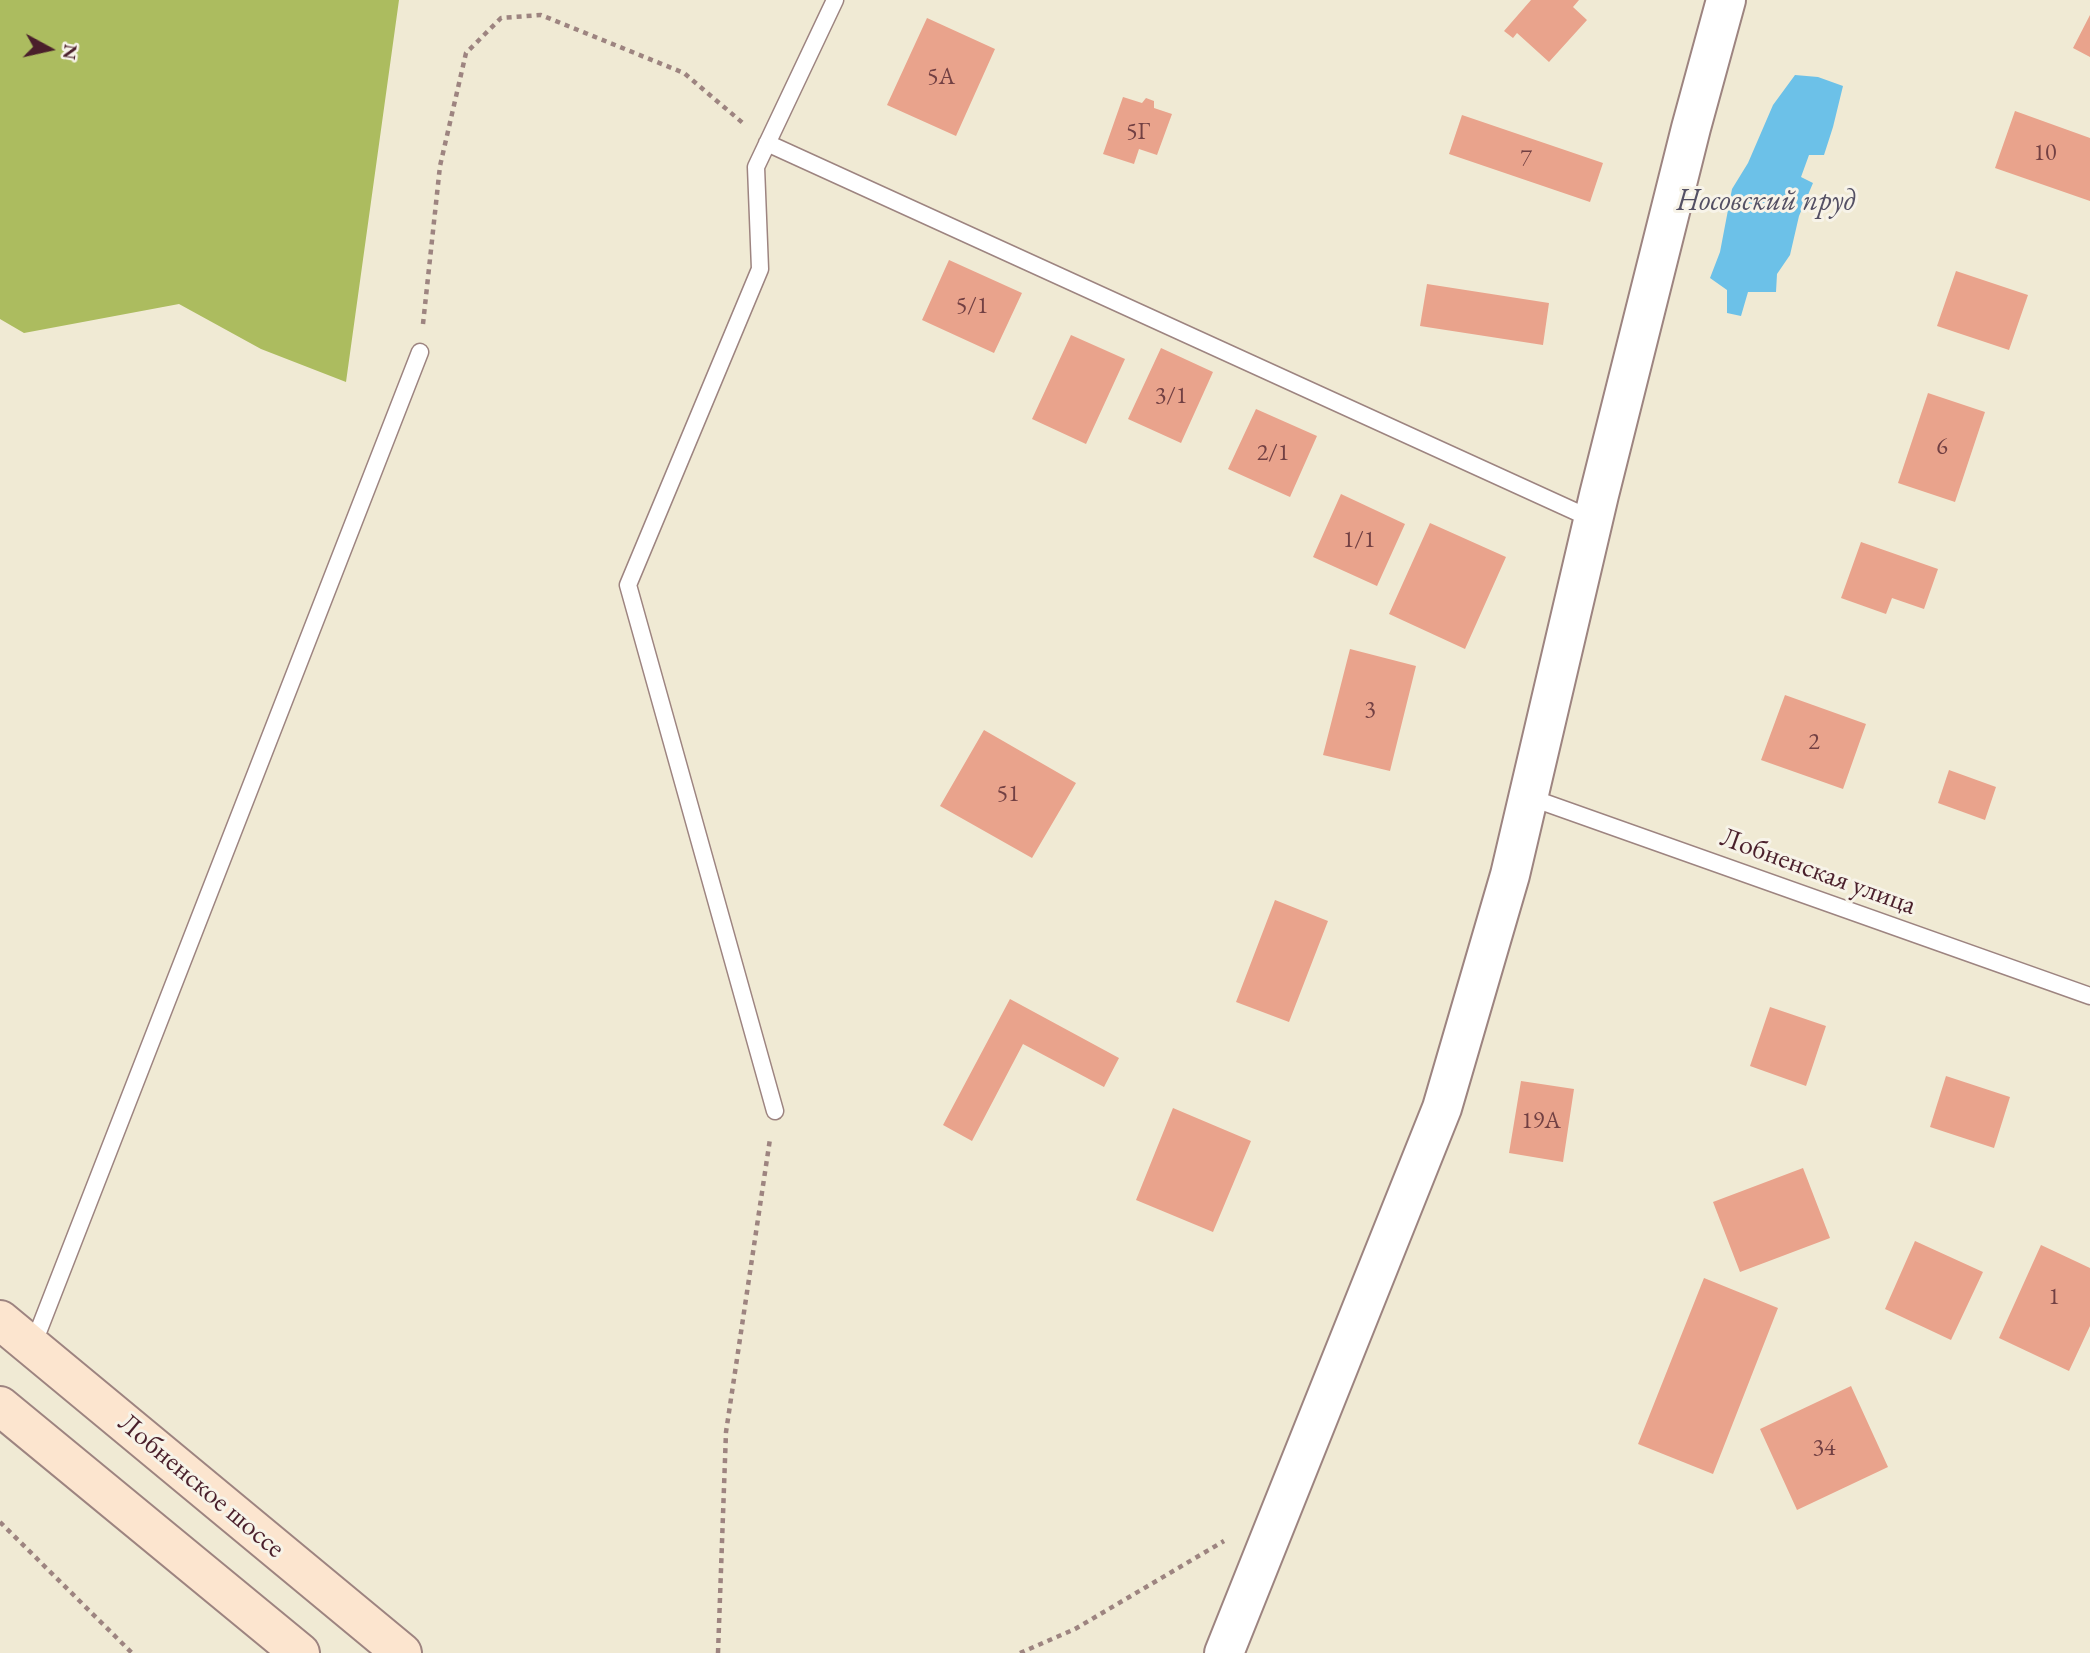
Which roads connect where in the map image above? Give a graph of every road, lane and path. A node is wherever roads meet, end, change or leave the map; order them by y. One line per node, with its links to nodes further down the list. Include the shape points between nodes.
1 (835, 0): 3 (lane)
2 (1727, 0): 5 (street)
3 (767, 144): 4 (path, via 684,73 541,15 501,18 466,53 440,166); 5 (lane); 8 (lane, via 756,167 760,269 628,585)
4 (420, 352): 10 (lane)
5 (1594, 520): 6 (street)
6 (1529, 797): 7 (lane, Лобненская улица); 19 (street, via 1442,1108)
7 (2090, 996)
8 (775, 1111): 17 (path, via 726,1432)
9 (0, 1320): 10 (main road, Лобненское шоссе)
10 (33, 1345): 16 (main road, Лобненское шоссе)
11 (0, 1406): 15 (main road)
12 (0, 1522): 14 (path)
13 (1225, 1540): 18 (path, via 1075,1629)
14 (132, 1653)
15 (300, 1653)
16 (402, 1653)
17 (718, 1653)
18 (1020, 1653)
19 (1224, 1653)

